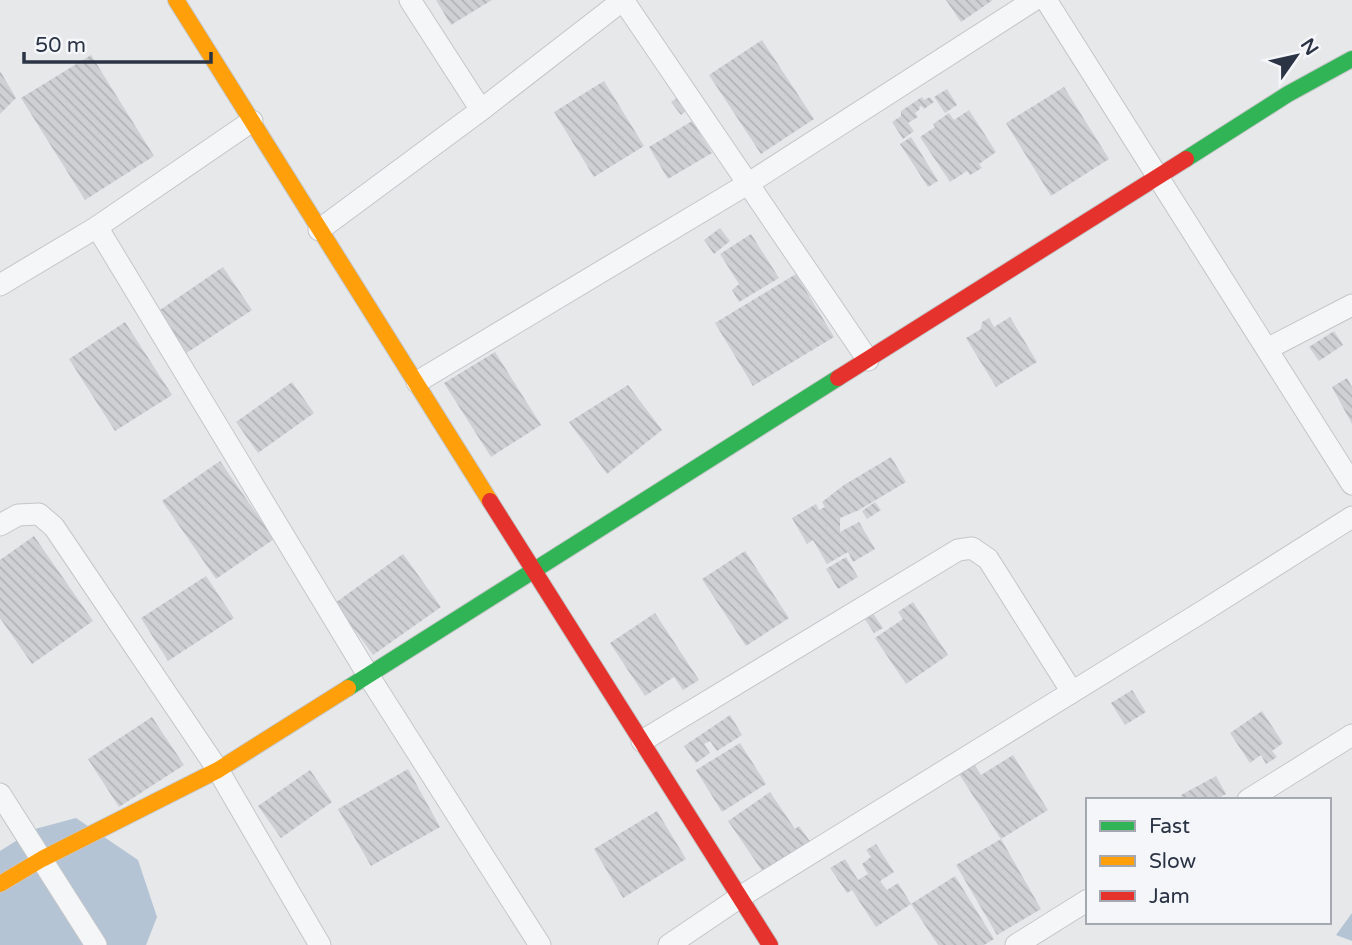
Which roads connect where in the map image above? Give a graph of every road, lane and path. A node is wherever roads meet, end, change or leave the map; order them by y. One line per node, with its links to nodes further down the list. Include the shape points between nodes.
1 (176, 0): 8 (street)
2 (410, 0): 7 (street)
3 (623, 0): 7 (street); 10 (street)
4 (1034, 0): 10 (street)
5 (1046, 0): 9 (street)
6 (1352, 59): 9 (street)
7 (481, 110): 12 (street)
8 (252, 121): 11 (street); 12 (street)
9 (1158, 177): 15 (street); 16 (street)
10 (749, 183): 16 (street); 17 (street)
11 (97, 227): 13 (street); 22 (street)
12 (319, 230): 17 (street)
13 (0, 285)
14 (1352, 306): 15 (street)
15 (1267, 349): 18 (street)
16 (868, 360): 21 (street)
17 (417, 382): 21 (street)
18 (1352, 484)
19 (1352, 517): 23 (street)
20 (0, 525): 26 (street, via 18,515 39,514 54,527)
21 (535, 570): 22 (street); 25 (street)
22 (368, 675): 26 (street); 35 (street)
23 (1072, 692): 25 (street, via 988,559 972,548 958,550); 31 (street)
24 (1352, 735): 28 (street)
25 (642, 741): 31 (street)
26 (218, 770): 29 (street); 34 (street)
27 (0, 794): 29 (street)
28 (1251, 798)
29 (42, 859): 30 (street); 33 (street)
30 (0, 884)
31 (740, 897): 36 (street); 37 (street)
32 (1086, 901): 38 (street)
33 (96, 945)
34 (320, 945)
35 (540, 945)
36 (669, 945)
37 (770, 945)
38 (1016, 945)

